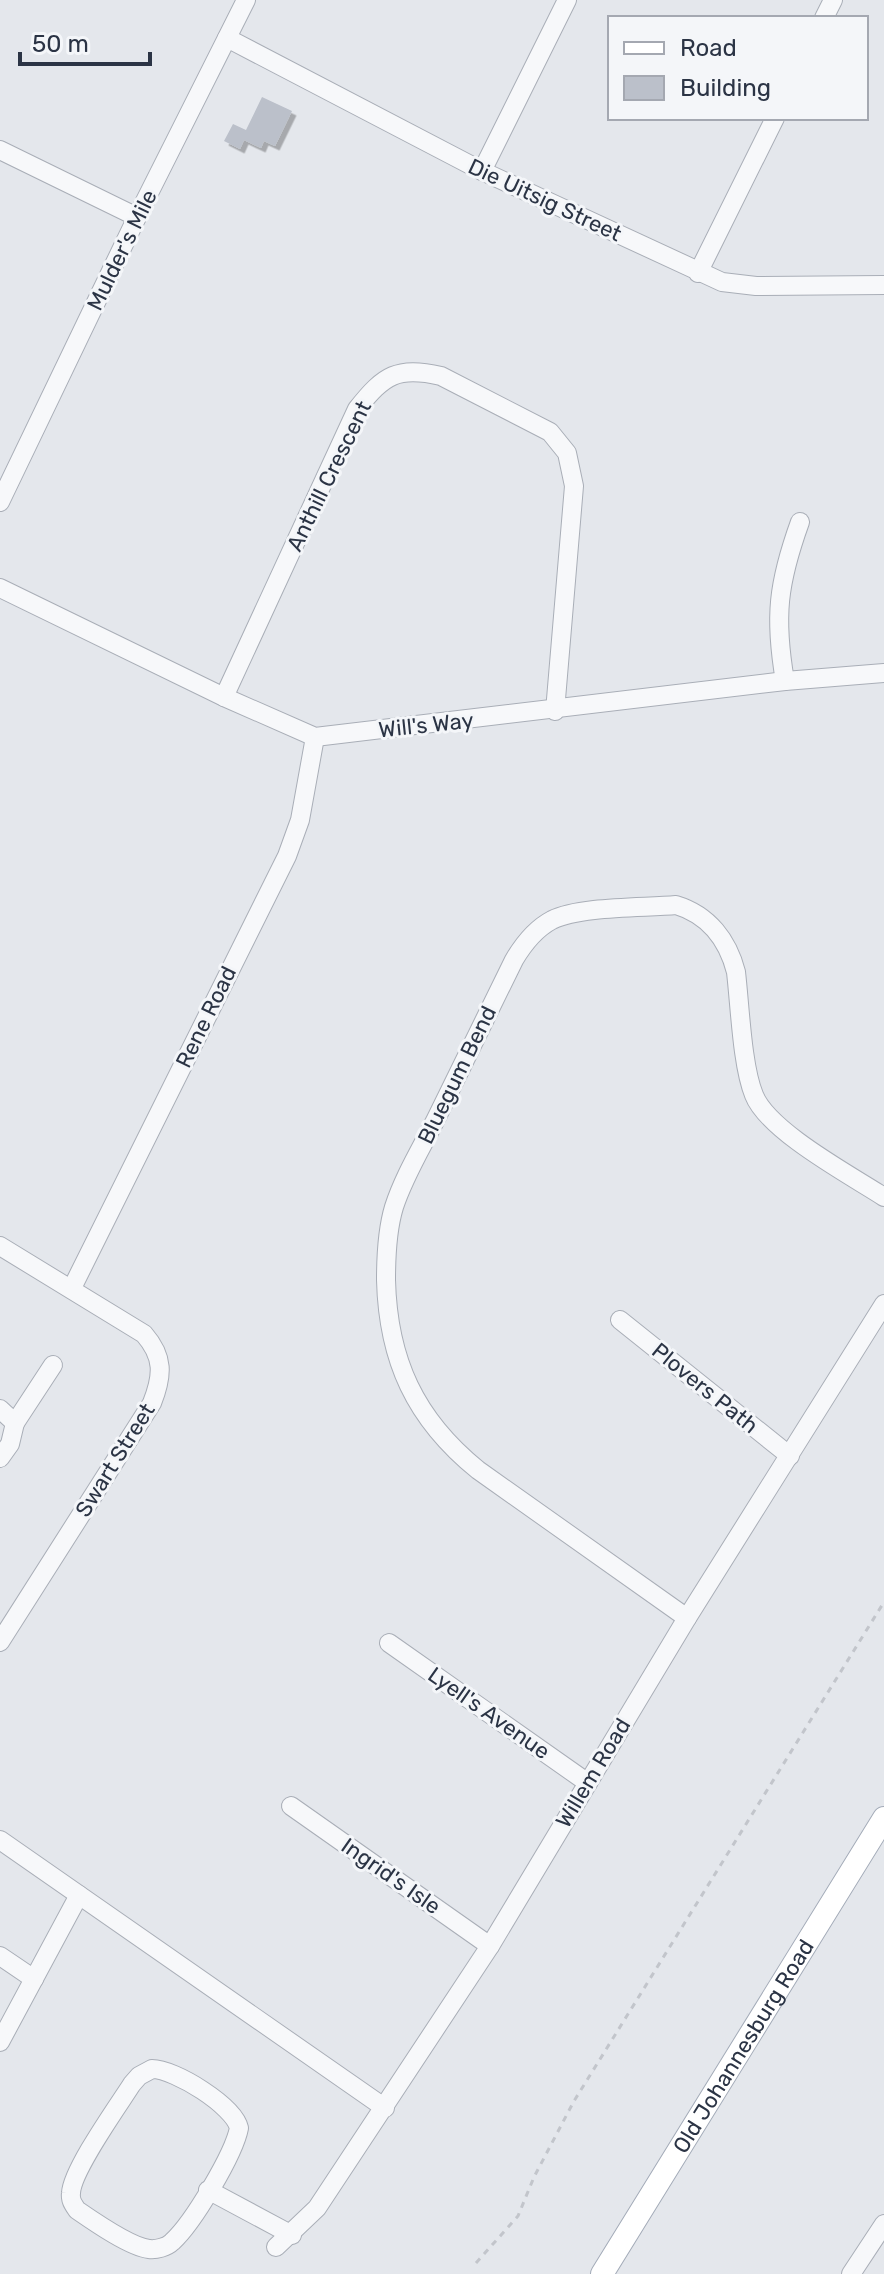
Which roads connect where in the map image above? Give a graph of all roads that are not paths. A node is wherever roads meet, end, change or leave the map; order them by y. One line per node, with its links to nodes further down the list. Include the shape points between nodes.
1 (246, 0): 3 (street, Mulder's Mile)
2 (567, 0): 6 (street)
3 (227, 38): 6 (street, Die Uitsig Street); 7 (street, Mulder's Mile)
4 (774, 120): 8 (street)
5 (0, 150): 7 (street)
6 (482, 171): 8 (street, Die Uitsig Street)
7 (137, 217): 10 (street, Mulder's Mile)
8 (698, 273): 9 (street, Die Uitsig Street, via 756,286)
9 (884, 285)
10 (0, 502)
11 (800, 522): 14 (street, via 779,597)
12 (0, 588): 15 (street, Will's Way)
13 (884, 673): 14 (street, Will's Way)
14 (785, 681): 16 (street, Will's Way)
15 (224, 697): 16 (street, Anthill Crescent, via 357,409 378,383 415,372 441,376 550,432 567,453 574,486); 17 (street, Will's Way)
16 (555, 711): 17 (street, Will's Way)
17 (315, 737): 20 (street, Rene Road, via 300,820 287,856)
18 (884, 1197): 28 (street, Bluegum Bend, via 776,1124 760,1107 750,1083 731,955 706,920 676,905 555,918 527,940 403,1186 389,1232 387,1313 401,1370 430,1422 478,1470)
19 (0, 1246): 20 (street, Swart Street)
20 (72, 1288): 29 (street, Swart Street, via 144,1334 159,1355 158,1385 152,1403)
21 (884, 1304): 26 (street, Willem Road)
22 (620, 1320): 26 (street, Plovers Path)
23 (53, 1365): 25 (street)
24 (0, 1409): 25 (street)
25 (15, 1423): 27 (street)
26 (790, 1456): 28 (street, Willem Road)
27 (0, 1458)
28 (687, 1618): 31 (street, Willem Road)
29 (0, 1642)
30 (389, 1643): 31 (street, Lyell's Avenue)
31 (588, 1783): 36 (street, Willem Road)
32 (291, 1806): 36 (street, Ingrid's Isle)
33 (884, 1818): 45 (main road, Old Johannesburg Road)
34 (0, 1840): 35 (street)
35 (79, 1895): 38 (street); 40 (street)
36 (490, 1946): 40 (street, Willem Road)
37 (0, 1956): 38 (street)
38 (34, 1979): 39 (street)
39 (0, 2042)
40 (385, 2108): 43 (street, Willem Road, via 317,2208)
41 (208, 2190): 41 (street, via 172,2242 148,2249 77,2210 71,2200 79,2170 132,2084 152,2069 165,2070 195,2087 237,2120 235,2142); 43 (street)
42 (884, 2224): 46 (street)
43 (292, 2235): 44 (street, Willem Road)
44 (276, 2247)
45 (602, 2274)
46 (851, 2274)

